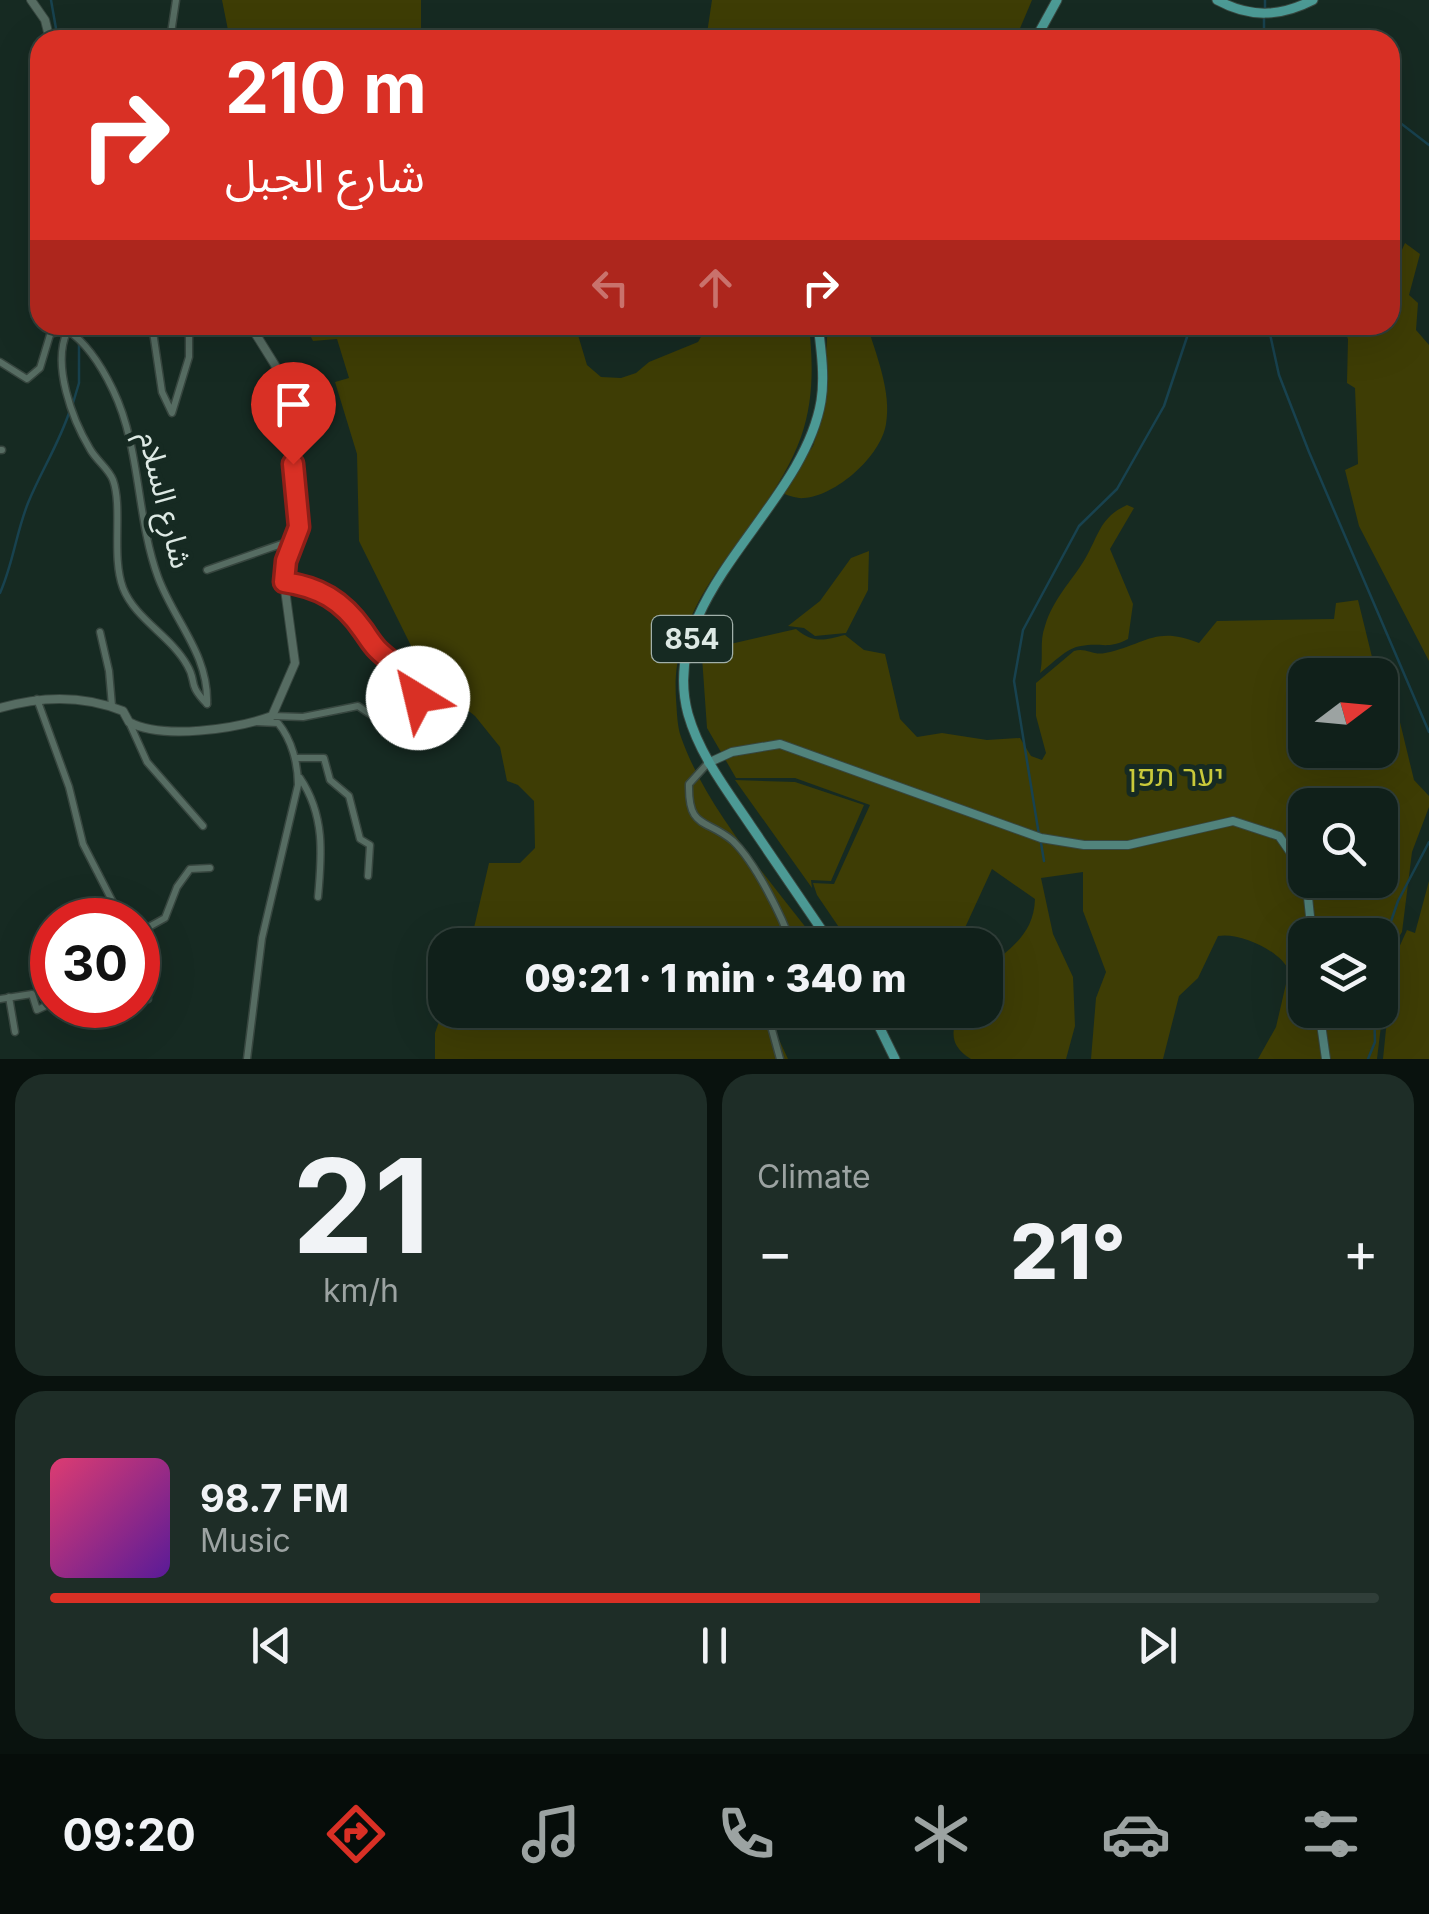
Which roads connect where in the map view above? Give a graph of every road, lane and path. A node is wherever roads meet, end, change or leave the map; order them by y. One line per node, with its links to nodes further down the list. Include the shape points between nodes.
1 (31, 0): 6 (street)
2 (176, 0): 7 (street)
3 (1057, 0): 8 (main road)
4 (1218, 0): 5 (main road, via 1264,14)
5 (1313, 0)
6 (48, 30)
7 (172, 30)
8 (1040, 30)
9 (51, 335): 16 (street, via 40,368 27,379)
10 (65, 335): 11 (street, شارع السلام, via 71,407 113,481 123,589 190,668 191,688 207,704 196,646 178,620 145,539 114,392)
11 (74, 335)
12 (153, 335): 13 (street, via 172,413)
13 (189, 335)
14 (256, 335): 17 (street, via 283,388 298,502)
15 (818, 335): 28 (main road, 854, via 821,401 800,456 724,570 686,654 688,710)
16 (0, 362)
17 (293, 540): 18 (street); 19 (street)
18 (207, 570)
19 (284, 582): 24 (street, via 295,663); 24 (street, via 313,586 338,600 375,648 404,670 418,698 396,718 377,718 358,706 303,718)
20 (100, 632): 22 (street)
21 (38, 699): 22 (street); 23 (street); 34 (street, via 83,844)
22 (112, 706): 25 (street)
23 (0, 708)
24 (272, 716): 26 (street)
25 (129, 722): 26 (street, via 159,732); 30 (street, via 147,762)
26 (256, 722): 27 (street, via 278,723)
27 (296, 758): 29 (street); 32 (street, via 324,758 330,780 349,796 360,839 370,845)
28 (708, 763): 35 (main road, via 780,744 1041,838 1084,845 1128,845 1233,821 1279,836 1307,888); 37 (street, via 689,784 689,806 701,825 732,841); 38 (main road, 854)
29 (298, 776): 33 (street, via 312,795 322,835); 46 (street, via 262,938)
30 (202, 826)
31 (210, 868): 36 (street, via 190,869)
32 (368, 876)
33 (318, 897)
34 (111, 898)
35 (1310, 918)
36 (160, 920)
37 (784, 928)
38 (820, 928)
39 (30, 994): 40 (street)
40 (10, 997): 41 (street); 45 (street)
41 (0, 999)
42 (771, 1028): 47 (street)
43 (880, 1028): 48 (main road)
44 (1322, 1028): 49 (main road)
45 (15, 1032)
46 (246, 1059)
47 (780, 1059)
48 (895, 1059)
49 (1326, 1059)

